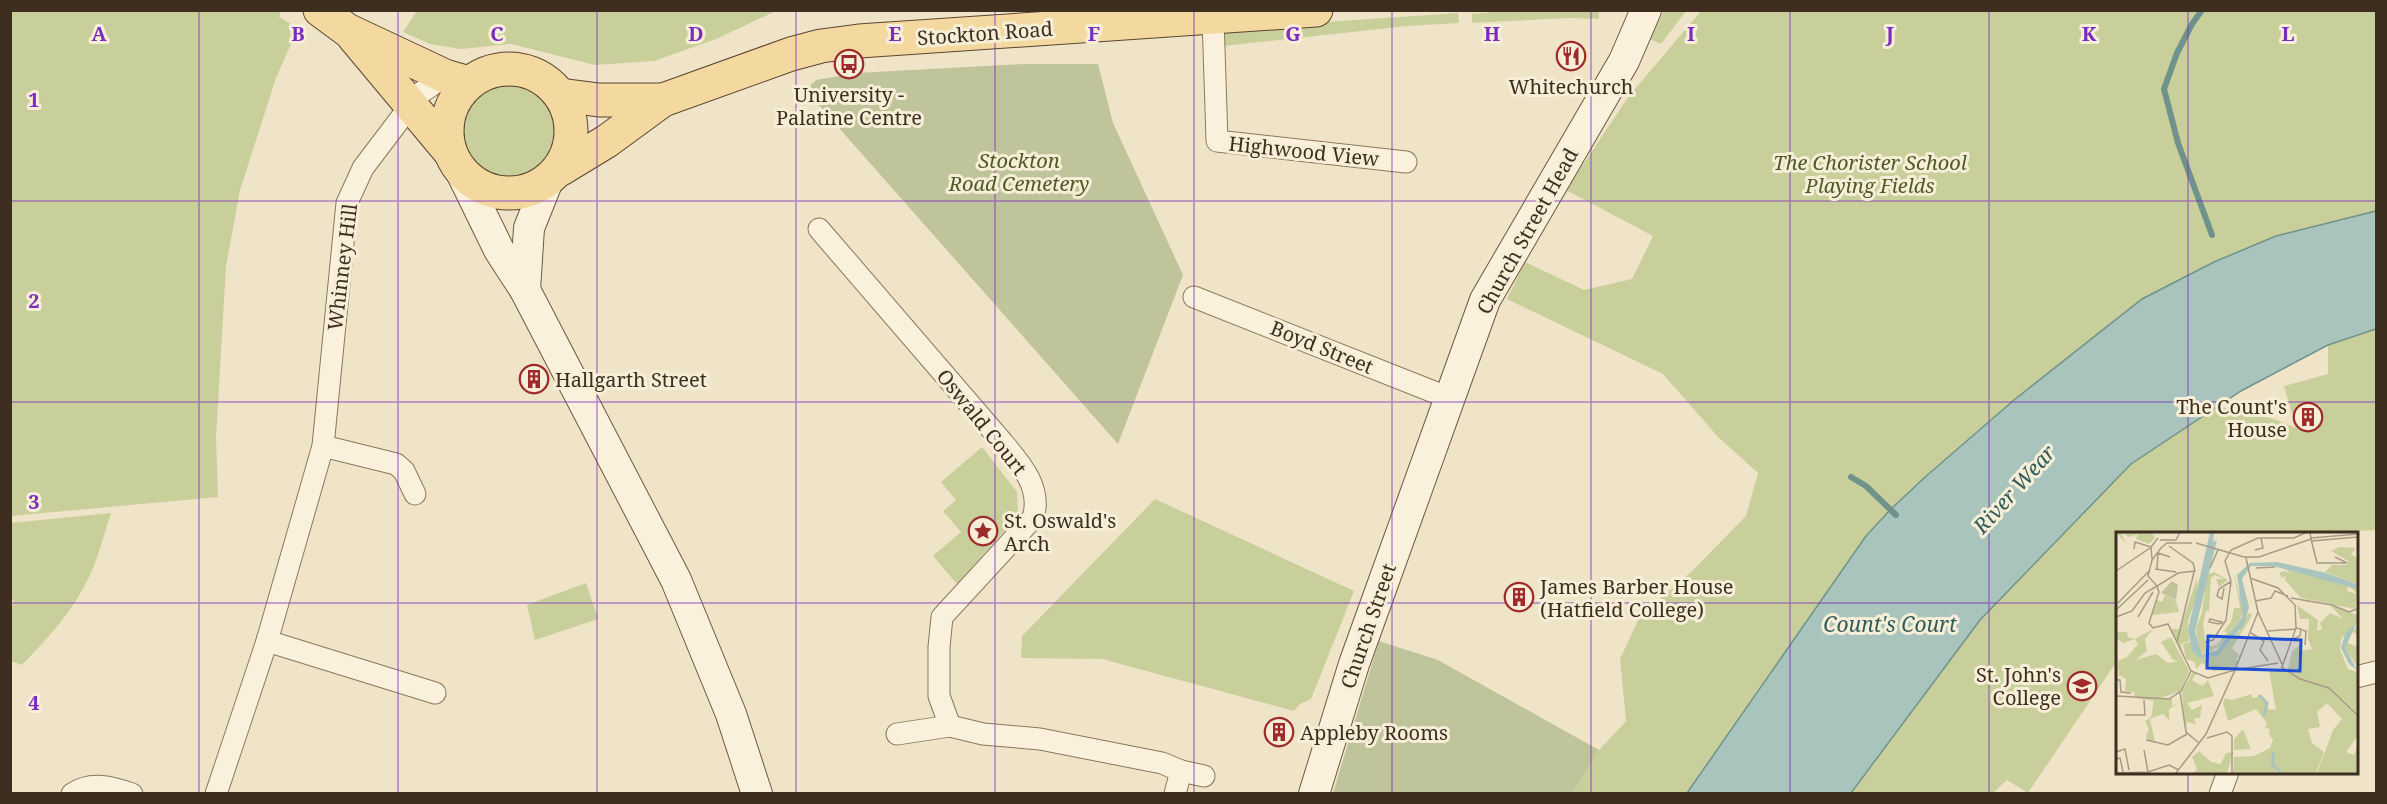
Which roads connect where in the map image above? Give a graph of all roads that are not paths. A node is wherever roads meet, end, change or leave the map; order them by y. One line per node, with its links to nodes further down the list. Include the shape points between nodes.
1 (320, 10): 5 (main road)
2 (1316, 10): 4 (main road, Stockton Road)
3 (1646, 10): 16 (street, Church Street Head, via 1624,61 1485,300)
4 (1213, 18): 8 (main road, Stockton Road, via 837,43 791,54); 11 (street, Highwood View, via 1217,141)
5 (347, 30): 6 (main road); 9 (main road)
6 (457, 80): 7 (main road, via 507,69 527,71 546,80); 9 (street, Whinney Hill, via 419,94); 10 (main road, via 447,134)
7 (560, 95): 8 (main road, Stockton Road, via 599,100); 12 (main road, via 571,131 568,150)
8 (663, 100): 12 (main road, Stockton Road)
9 (410, 106): 10 (main road); 17 (street, Whinney Hill, via 363,168 347,202)
10 (455, 160): 12 (main road, via 475,183 494,191 534,189); 14 (street, via 498,250)
11 (1406, 162)
12 (555, 174): 14 (street, via 529,228)
13 (819, 229): 24 (street, Oswald Court, via 999,438 1036,493 1033,518 942,616 939,696)
14 (525, 290): 32 (street, via 676,580 731,714)
15 (1194, 297): 16 (street, Boyd Street)
16 (1449, 398): 18 (street, Church Street Head)
17 (323, 446): 19 (street, via 396,464 405,471); 20 (street, Whinney Hill)
18 (1427, 460): 34 (street, Church Street, via 1354,664)
19 (415, 494)
20 (267, 641): 23 (street); 31 (street, Whinney Hill)
21 (2376, 672): 22 (street)
22 (2357, 677)
23 (435, 693)
24 (950, 726): 25 (street); 26 (street, via 1129,755)
25 (897, 734)
26 (1181, 771): 28 (street); 33 (street)
27 (2227, 774): 35 (street)
28 (1204, 776)
29 (72, 794): 30 (street, via 92,786)
30 (132, 794)
31 (216, 794)
32 (757, 794)
33 (1175, 794)
34 (1314, 794)
35 (2220, 794)

